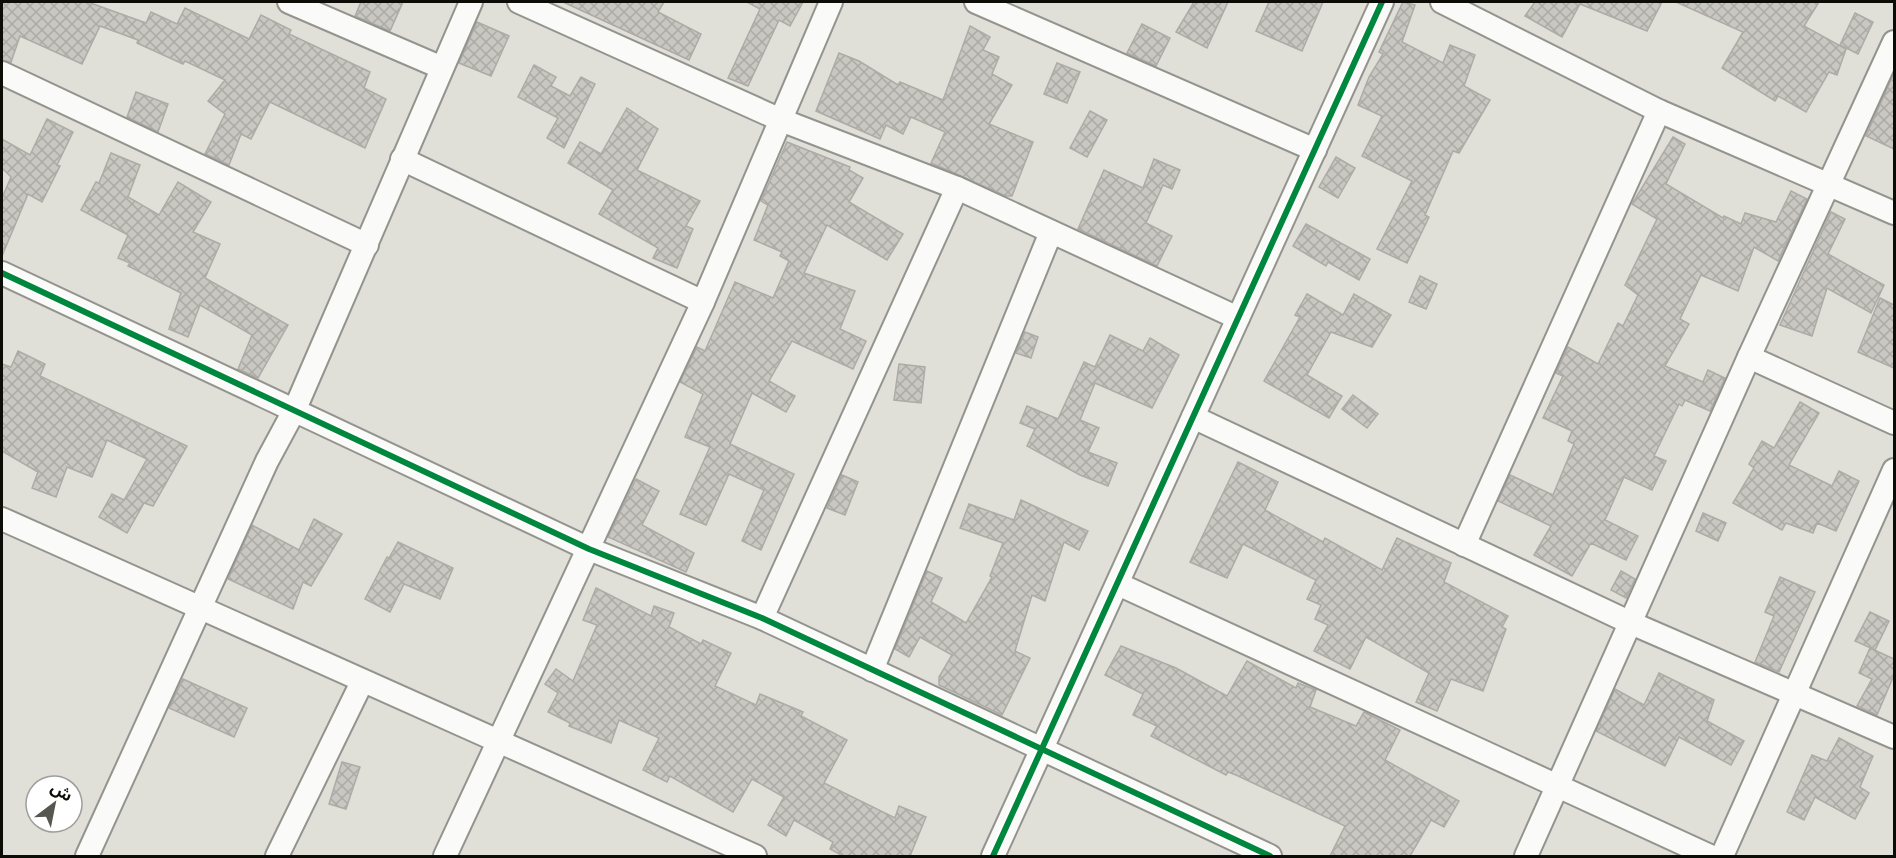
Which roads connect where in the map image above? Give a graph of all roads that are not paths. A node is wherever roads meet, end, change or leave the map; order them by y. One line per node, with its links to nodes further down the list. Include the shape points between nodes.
1 (289, 2): 9 (street)
2 (471, 2): 9 (street)
3 (519, 2): 12 (street)
4 (831, 2): 12 (street)
5 (976, 2): 13 (street)
6 (1382, 2): 13 (street)
7 (1442, 2): 11 (street)
8 (1894, 42): 15 (street)
9 (440, 67): 14 (street)
10 (2, 74): 19 (street)
11 (1659, 111): 15 (street); 29 (street)
12 (781, 120): 16 (street); 21 (street)
13 (1315, 150): 22 (street)
14 (402, 159): 19 (street); 21 (street)
15 (1827, 185): 17 (street); 23 (street)
16 (957, 188): 18 (street); 33 (street)
17 (1894, 213)
18 (1051, 232): 22 (street); 35 (street)
19 (368, 245): 24 (street)
20 (2, 273): 24 (street)
21 (704, 302): 30 (street)
22 (1238, 318): 25 (street)
23 (1749, 357): 26 (street); 34 (street)
24 (295, 409): 30 (street); 32 (street, via 267,461)
25 (1193, 417): 29 (street); 31 (street)
26 (1894, 423)
27 (1894, 470): 37 (street)
28 (2, 519): 32 (street)
29 (1464, 544): 34 (street)
30 (589, 549): 33 (street); 39 (street)
31 (1118, 584): 40 (street); 41 (street)
32 (201, 608): 36 (street); 42 (street)
33 (762, 618): 35 (street)
34 (1631, 623): 37 (street); 41 (street)
35 (872, 670): 40 (street)
36 (362, 682): 39 (street); 43 (street)
37 (1796, 694): 38 (street); 50 (street)
38 (1894, 737)
39 (498, 740): 44 (street); 45 (street)
40 (1042, 749): 46 (street); 47 (street)
41 (1558, 786): 48 (street); 49 (street)
42 (87, 856)
43 (277, 856)
44 (445, 856)
45 (755, 856)
46 (993, 856)
47 (1270, 856)
48 (1526, 856)
49 (1710, 856)
50 (1722, 856)

